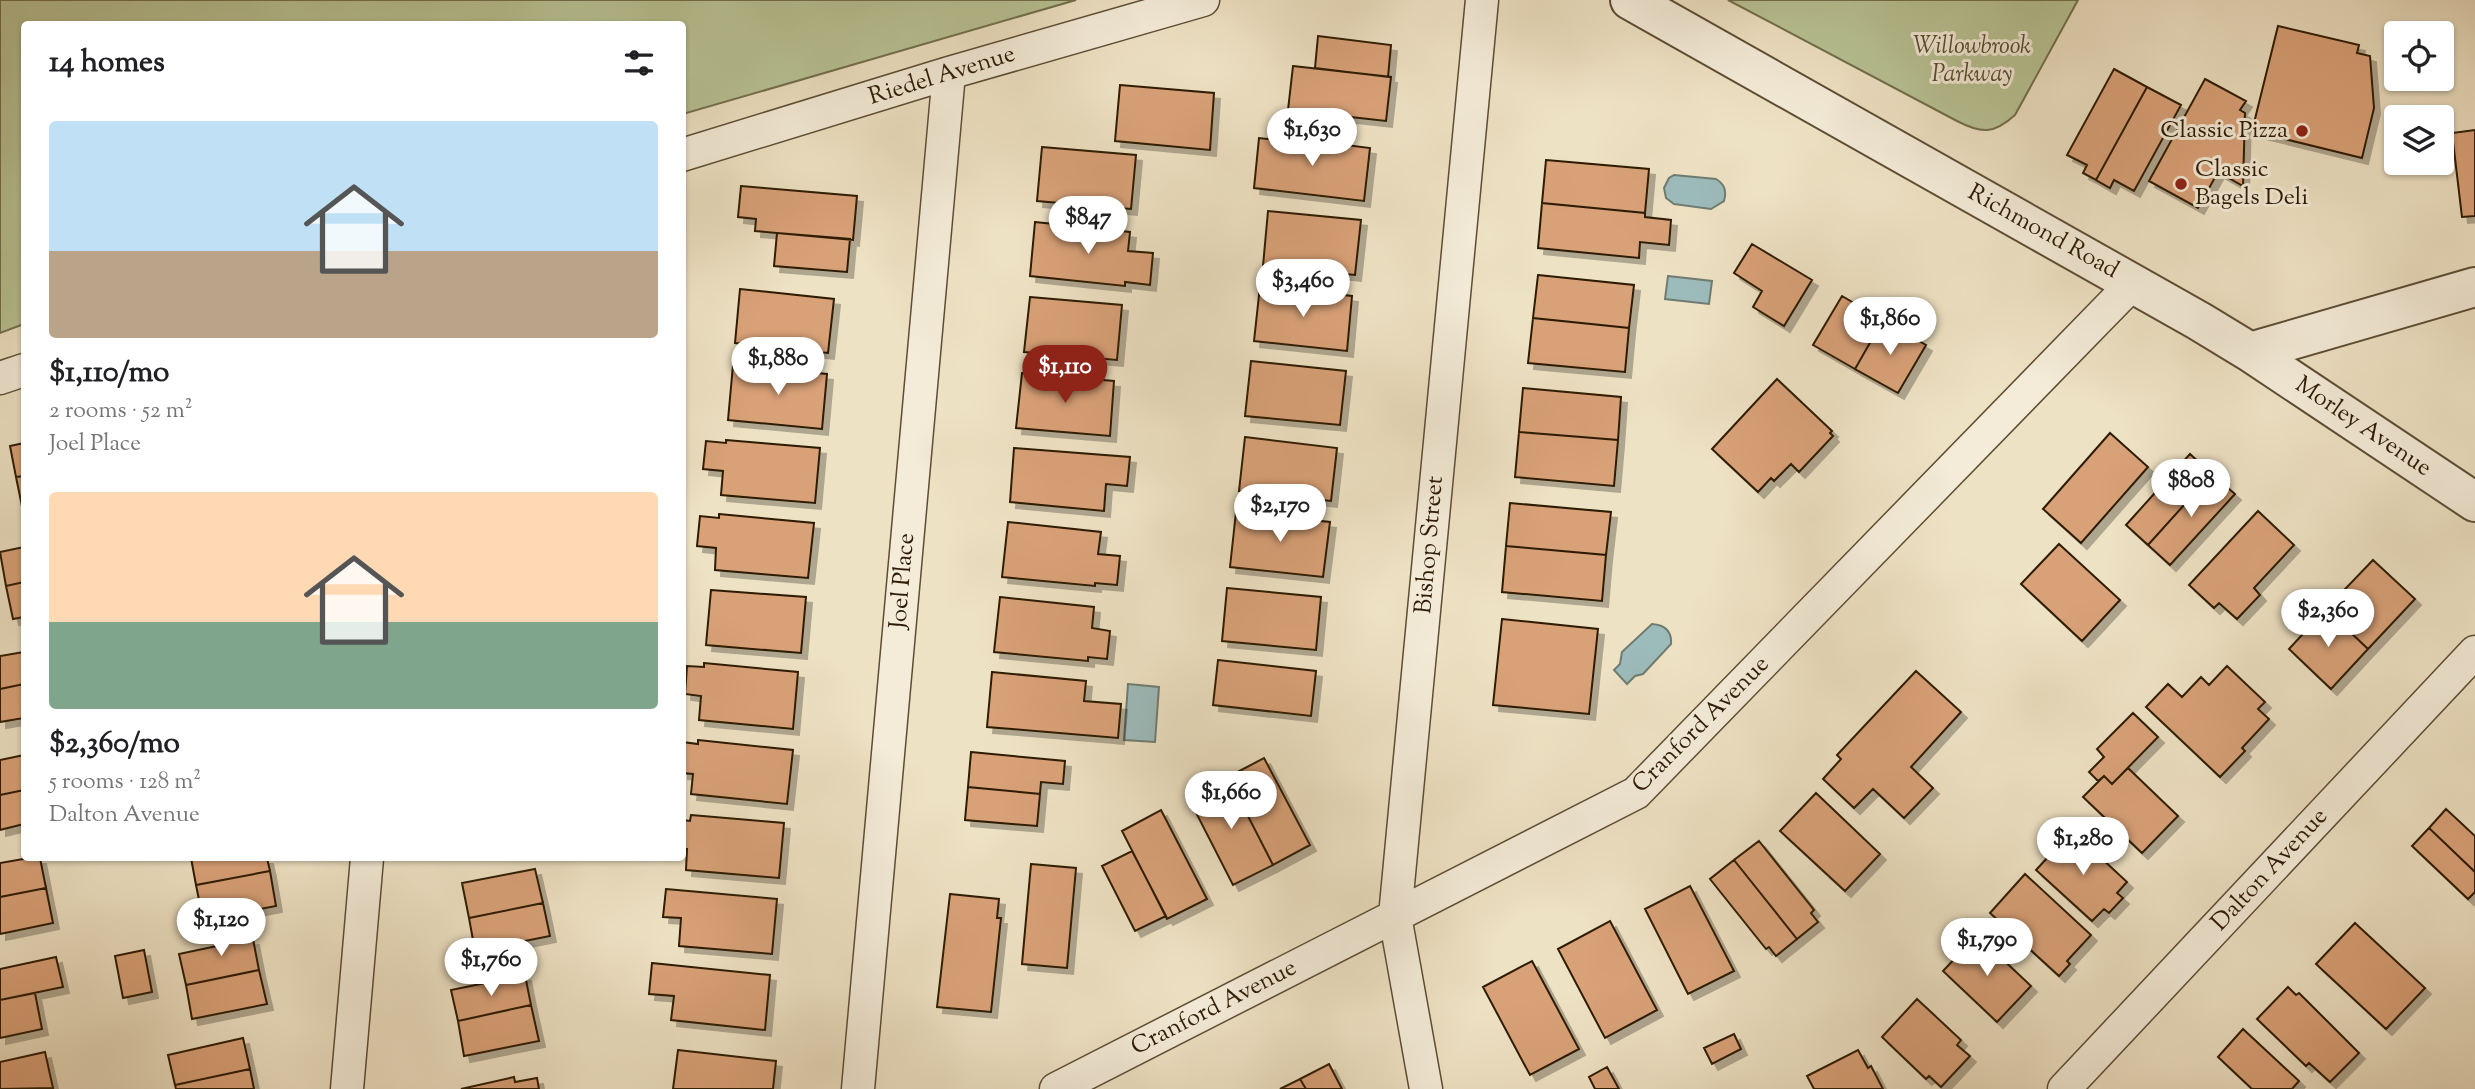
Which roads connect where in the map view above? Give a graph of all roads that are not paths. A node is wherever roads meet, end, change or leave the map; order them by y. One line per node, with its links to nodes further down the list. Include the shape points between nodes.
1 (1203, 0): 4 (street, Riedel Avenue)
2 (1482, 0): 14 (street, Bishop Street)
3 (1630, 0): 6 (street, Richmond Road)
4 (949, 74): 5 (street, Riedel Avenue); 16 (street, Joel Place)
5 (686, 154)
6 (2133, 283): 8 (street, Richmond Road); 14 (street, Cranford Avenue, via 1636,793)
7 (2475, 287): 8 (street)
8 (2250, 352): 11 (street, Morley Avenue)
9 (21, 371): 10 (street)
10 (0, 378)
11 (2475, 502)
12 (2475, 652): 19 (street, Dalton Avenue)
13 (367, 861): 15 (street)
14 (1395, 916): 17 (street, Cranford Avenue); 18 (street, Bishop Street)
15 (347, 1089)
16 (858, 1089)
17 (1056, 1089)
18 (1426, 1089)
19 (2064, 1089)

